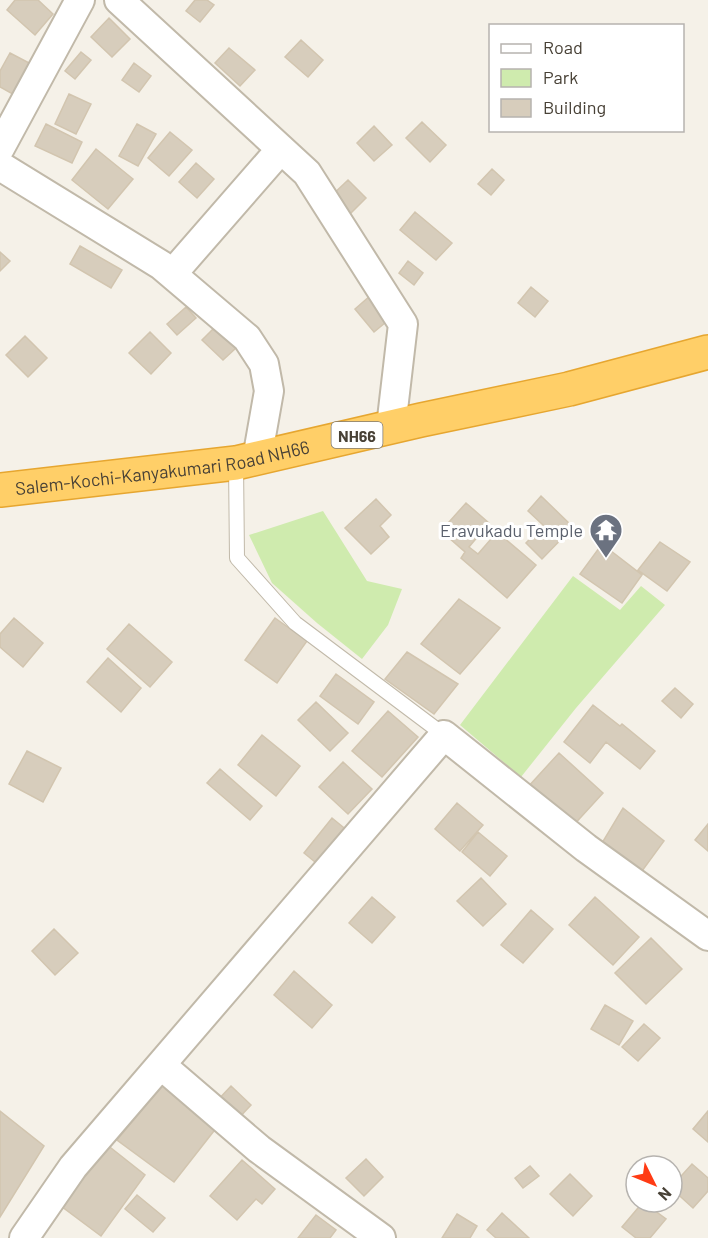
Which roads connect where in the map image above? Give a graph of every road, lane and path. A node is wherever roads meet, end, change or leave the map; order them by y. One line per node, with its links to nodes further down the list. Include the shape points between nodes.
1 (80, 0): 3 (street)
2 (118, 0): 4 (street)
3 (0, 148)
4 (281, 149): 6 (street); 8 (street, via 307,173 403,324)
5 (0, 166): 6 (street)
6 (172, 274): 9 (street, via 247,338 264,364 269,391)
7 (708, 352): 8 (highway, Salem-Kochi-Kanyakumari Road NH66 / NH66, via 569,389)
8 (391, 427): 9 (highway, Salem-Kochi-Kanyakumari Road NH66 / NH66)
9 (246, 461): 10 (highway, Salem-Kochi-Kanyakumari Road NH66 / NH66); 11 (lane, via 237,558 295,623)
10 (0, 490)
11 (444, 735): 12 (street, via 586,848); 13 (street)
12 (708, 936)
13 (160, 1065): 14 (street, via 73,1167); 15 (street, via 259,1149)
14 (24, 1238)
15 (381, 1238)

